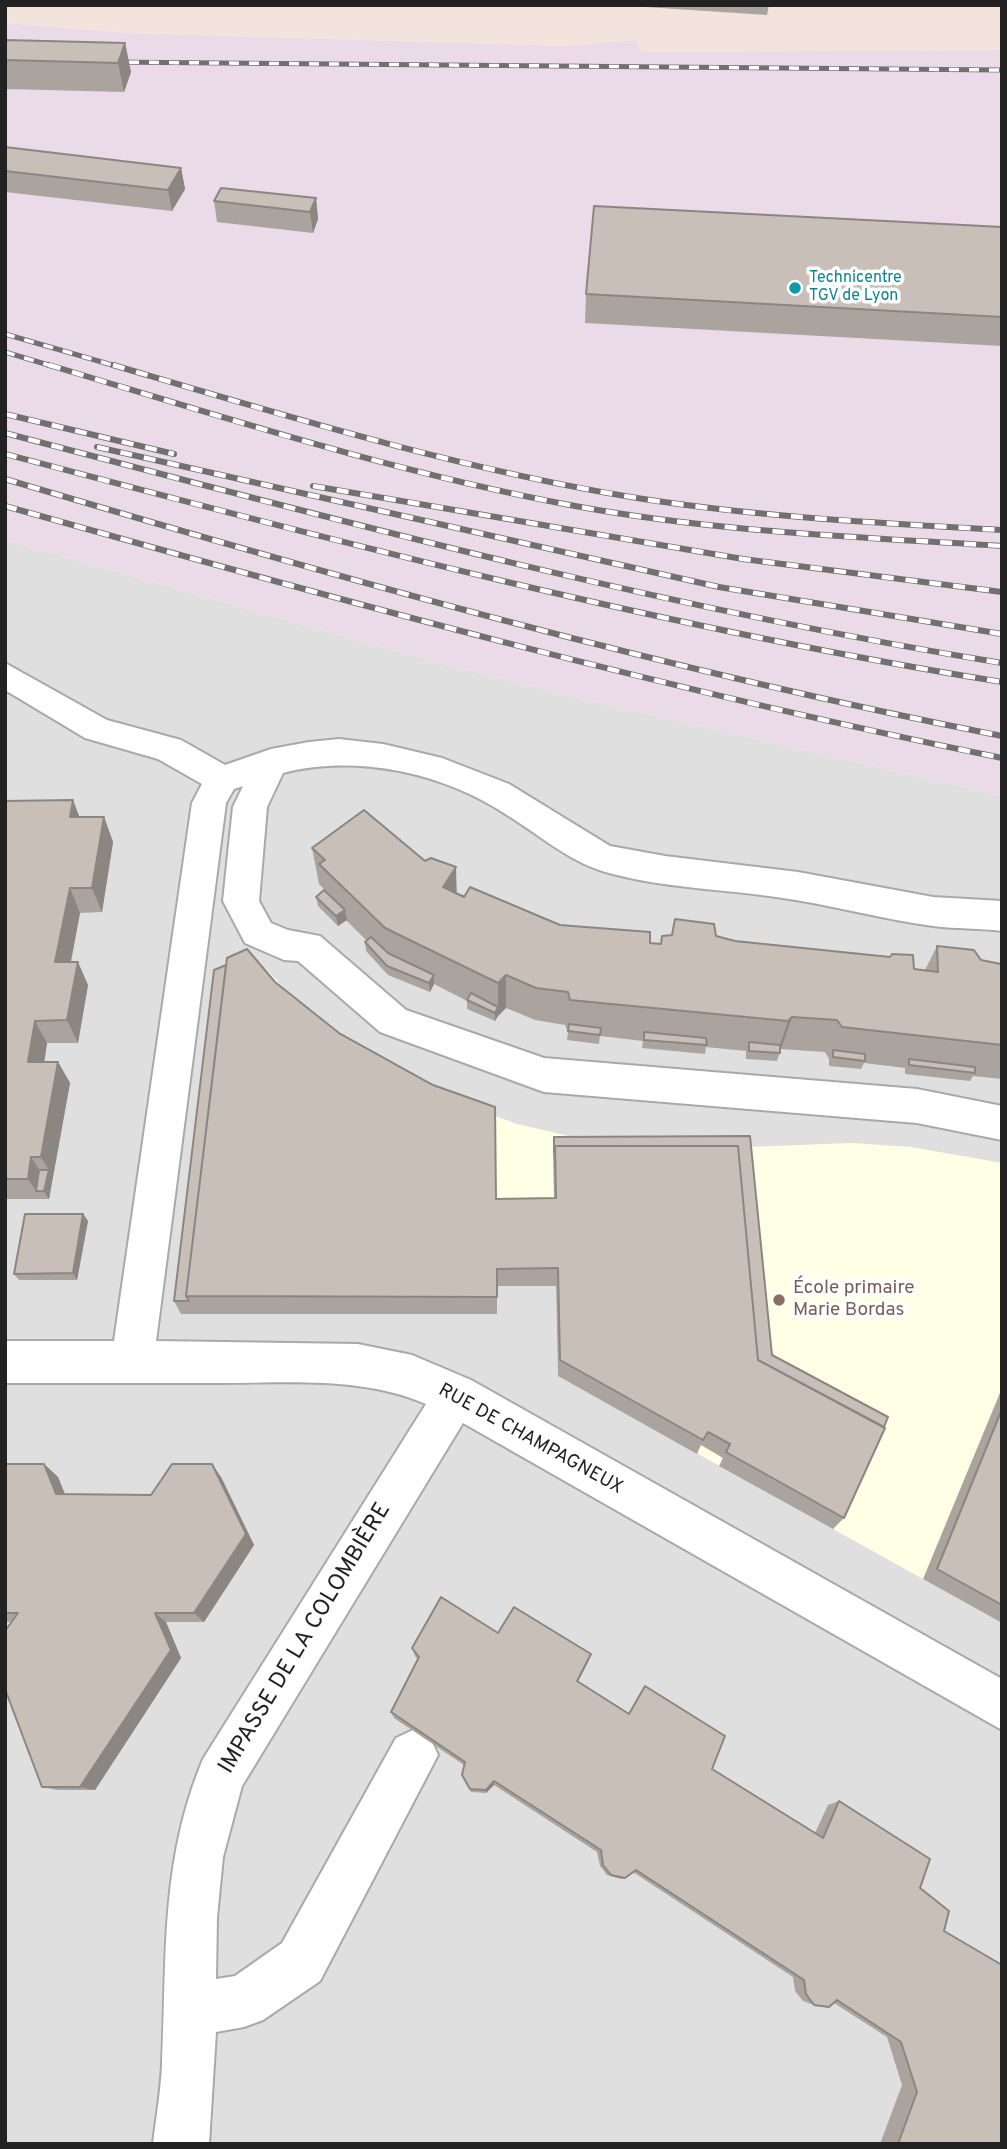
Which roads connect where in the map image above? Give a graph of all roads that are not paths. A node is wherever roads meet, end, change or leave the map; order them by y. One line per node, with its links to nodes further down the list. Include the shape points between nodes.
1 (5, 676): 3 (street, via 97,729 169,749)
2 (271, 762): 3 (street); 4 (street, via 339,752 391,757 516,803 566,840 606,859 675,874 833,891 926,911); 5 (street, via 250,807 241,901 258,933 284,945 307,947 393,1021 544,1074 917,1106)
3 (222, 780): 7 (street, via 209,803)
4 (1002, 916)
5 (1002, 1123)
6 (5, 1362): 7 (street, RUE DE CHAMPAGNEUX)
7 (132, 1362): 8 (street, RUE DE CHAMPAGNEUX, via 358,1365 412,1376)
8 (456, 1395): 9 (street, RUE DE CHAMPAGNEUX); 11 (street, IMPASSE DE LA COLOMBIÈRE, via 220,1776 198,1857 191,1917)
9 (1002, 1706)
10 (413, 1755): 11 (street, via 302,1962 244,2001)
11 (191, 2009): 12 (street, IMPASSE DE LA COLOMBIÈRE)
12 (181, 2144)

